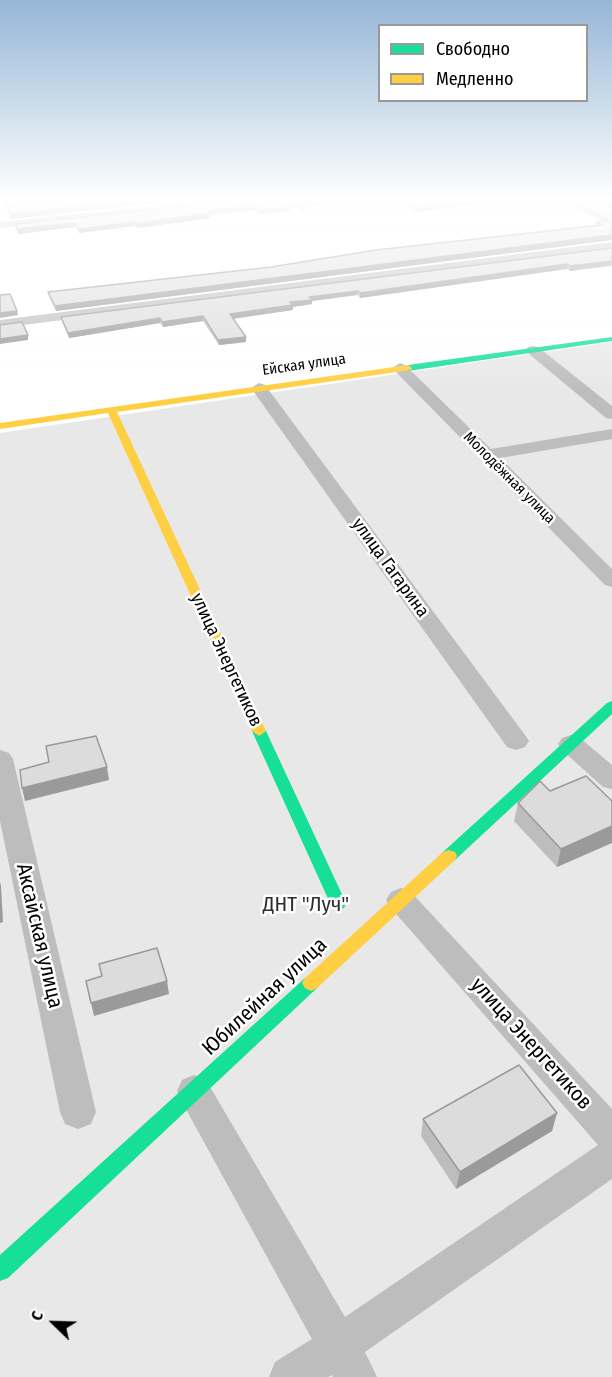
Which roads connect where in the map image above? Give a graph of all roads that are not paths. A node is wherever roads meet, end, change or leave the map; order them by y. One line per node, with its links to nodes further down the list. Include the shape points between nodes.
1 (484, 262): 2 (street)
2 (0, 324)
3 (612, 339): 4 (street, Ейская улица)
4 (536, 353): 5 (street, Ейская улица); 8 (street)
5 (403, 371): 6 (street, Ейская улица); 11 (street, Молодёжная улица)
6 (262, 392): 7 (street, Ейская улица); 14 (street, улица Гагарина)
7 (112, 413): 9 (street, Ейская улица); 19 (street, улица Энергетиков)
8 (612, 414)
9 (0, 426)
10 (612, 434): 11 (street)
11 (488, 455): 12 (street, Молодёжная улица)
12 (612, 581)
13 (612, 706): 15 (street, Юбилейная улица)
14 (516, 741)
15 (571, 744): 17 (street); 18 (street, Юбилейная улица)
16 (0, 759): 21 (street, Аксайская улица)
17 (612, 780)
18 (401, 900): 20 (street, Юбилейная улица); 22 (street, улица Энергетиков)
19 (338, 903)
20 (194, 1091): 24 (street, Юбилейная улица); 25 (street)
21 (78, 1112)
22 (612, 1135)
23 (612, 1157): 25 (street)
24 (0, 1270)
25 (347, 1361): 26 (street)
26 (290, 1377)

